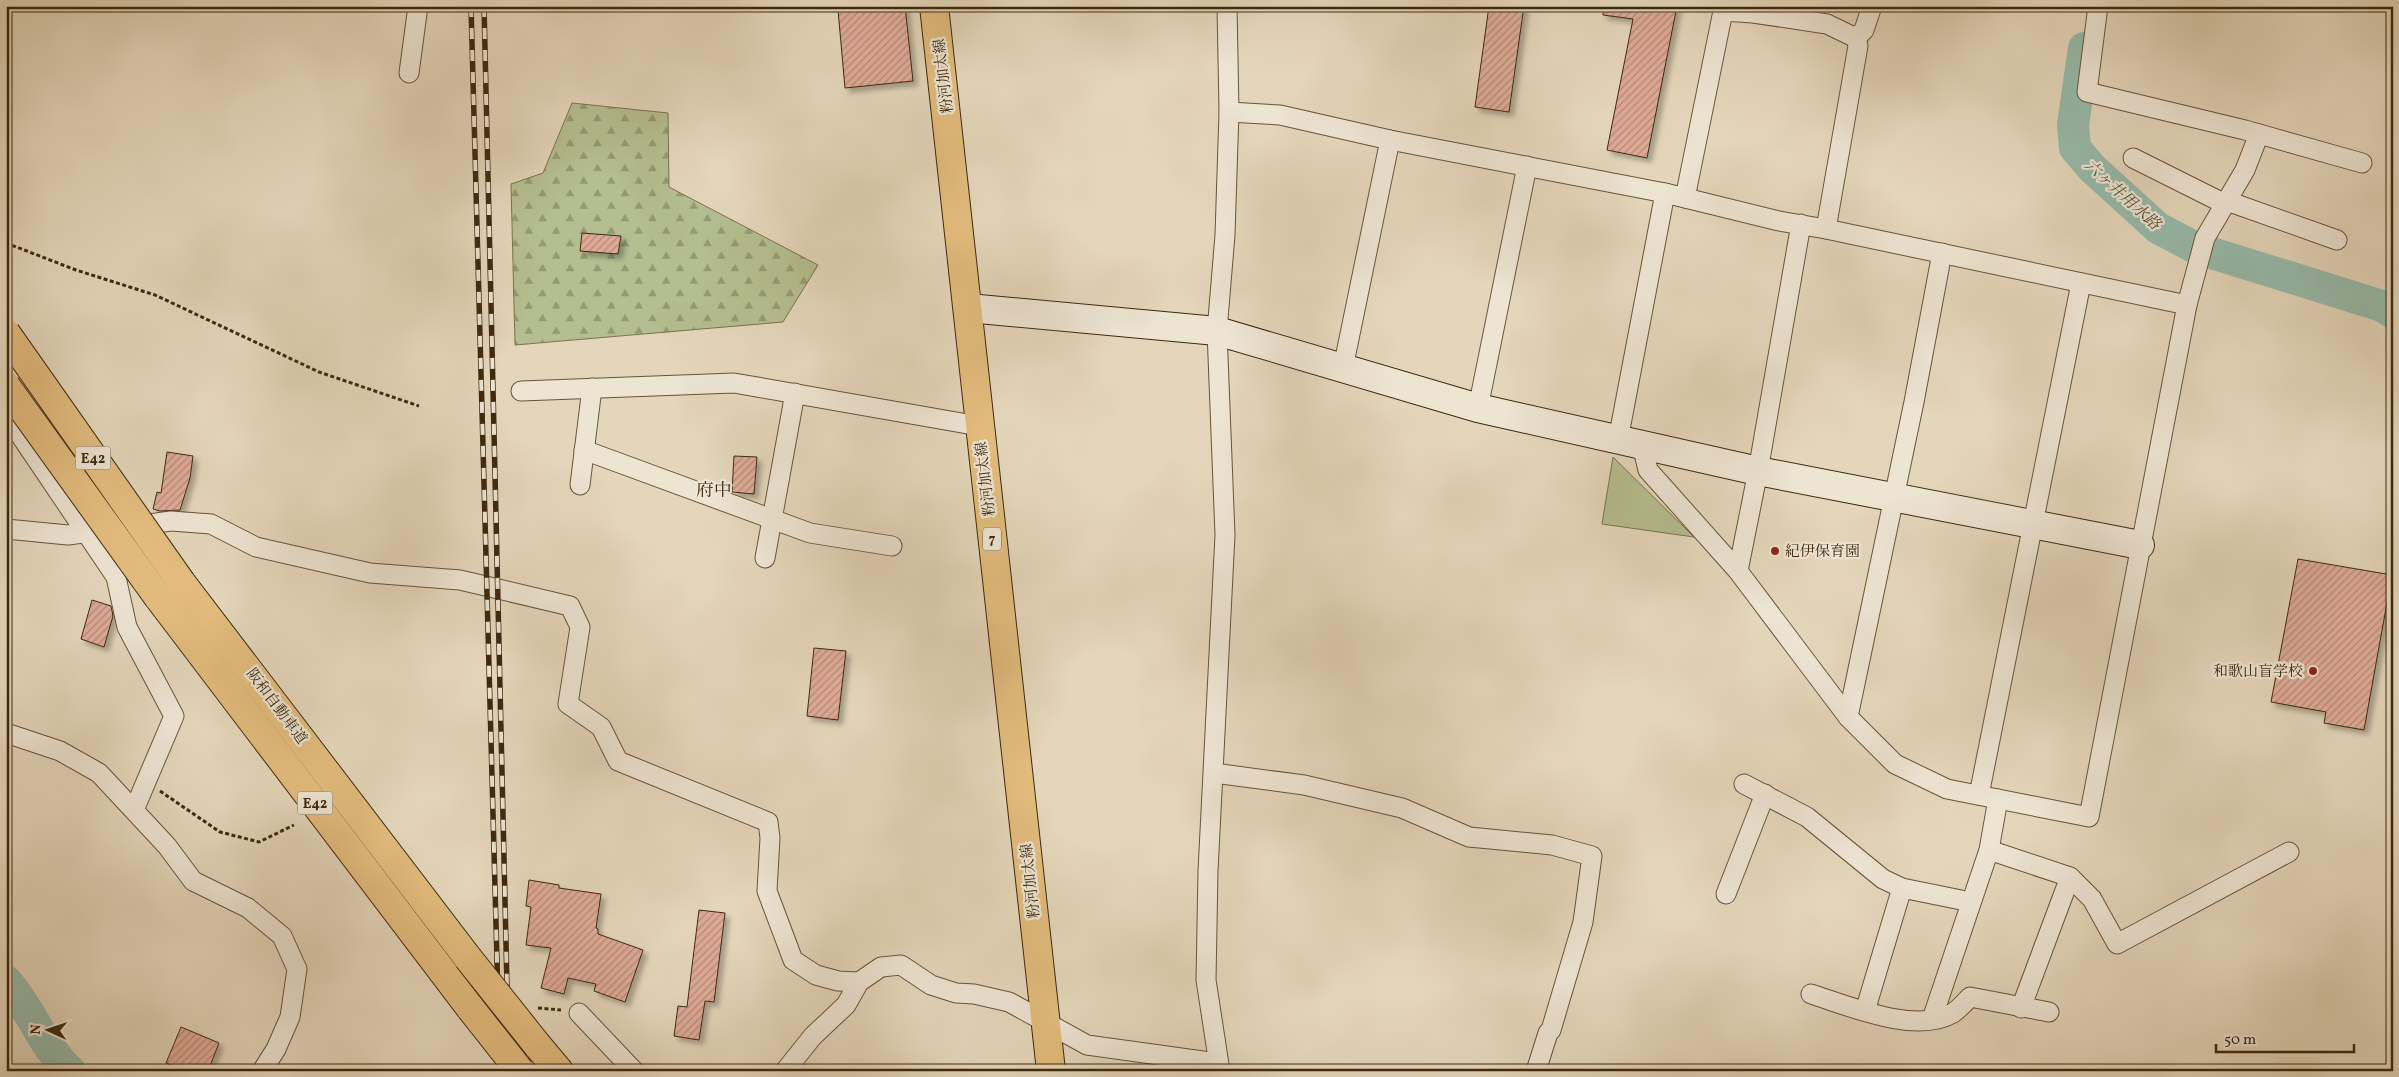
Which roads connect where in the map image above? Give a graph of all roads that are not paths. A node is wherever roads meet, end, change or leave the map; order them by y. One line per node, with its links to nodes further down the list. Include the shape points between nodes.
1 (418, 6): 7 (street)
2 (934, 6): 23 (main road, 粉河加太線 / 7)
3 (1227, 6): 8 (street)
4 (1872, 6): 6 (street, via 1864,30)
5 (2098, 6): 9 (street, via 2087,92)
6 (1856, 38): 15 (street, via 1828,24 1723,11); 18 (street, via 1858,46)
7 (409, 73)
8 (1229, 112): 10 (street, via 1280,115); 24 (street, via 1225,235)
9 (2259, 134): 12 (street); 16 (street, via 2245,170)
10 (1390, 140): 13 (street); 26 (street)
11 (2133, 158): 16 (street)
12 (2362, 163)
13 (1527, 166): 14 (street); 31 (street)
14 (1665, 193): 15 (street); 34 (street)
15 (1685, 198): 17 (street)
16 (2226, 203): 19 (street); 22 (street, via 2206,238)
17 (1801, 224): 18 (street); 36 (street)
18 (1826, 228): 20 (street)
19 (2337, 240)
20 (1942, 253): 21 (street); 38 (street)
21 (2081, 283): 22 (street); 40 (street)
22 (2187, 305): 43 (street)
23 (968, 308): 24 (street); 33 (main road, 粉河加太線 / 7)
24 (1217, 332): 26 (street); 49 (street, via 1225,535)
25 (6, 334): 72 (main road, 阪和自動車道 / E42, bridge, via 182,582 468,958)
26 (1343, 368): 31 (street)
27 (6, 386): 71 (main road, 阪和自動車道 / E42, bridge, via 158,596)
28 (592, 388): 29 (street); 30 (street, via 734,383); 35 (street)
29 (521, 391)
30 (795, 393): 33 (street); 39 (street)
31 (1478, 408): 34 (street)
32 (6, 414): 42 (street)
33 (979, 426): 68 (main road, 粉河加太線 / 7)
34 (1630, 443): 36 (street); 46 (street, via 1648,470)
35 (584, 450): 37 (street); 39 (street)
36 (1758, 471): 38 (street); 46 (street)
37 (580, 485)
38 (1894, 496): 40 (street); 47 (street)
39 (773, 520): 44 (street, via 810,533); 45 (street)
40 (2034, 524): 43 (street); 52 (street)
41 (6, 529): 42 (street, via 68,535)
42 (86, 533): 54 (street, via 116,576 126,627 174,716); 61 (street, via 171,521 211,524 256,547 370,573 460,580 570,606 580,627 568,704 601,727 618,761 768,822 768,891 793,960 816,975)
43 (2140, 545): 53 (street, via 2089,817)
44 (892, 546)
45 (765, 558)
46 (1738, 571): 47 (street)
47 (1848, 717): 52 (street, via 1895,764 1947,789)
48 (6, 733): 54 (street, via 60,751 99,773)
49 (1214, 773): 69 (street, via 1206,980); 76 (street, via 1304,785 1402,808 1469,837 1552,845 1592,856 1583,922)
50 (1744, 784): 51 (street)
51 (1765, 794): 58 (street, via 1807,817 1883,879); 59 (street)
52 (1979, 795): 53 (street)
53 (1998, 799): 55 (street)
54 (134, 810): 70 (street, via 193,881 248,908 282,936 297,969 290,1017)
55 (1989, 850): 57 (street); 60 (street)
56 (2289, 852): 57 (street, via 2117,944 2092,899)
57 (2070, 877): 63 (street)
58 (1902, 888): 60 (street); 64 (street)
59 (1726, 894)
60 (1971, 902): 67 (street)
61 (859, 982): 68 (street, via 881,968 901,965 931,985 956,993 1010,1002); 74 (street, via 846,1005 813,1036)
62 (1811, 994): 64 (street)
63 (2021, 1008): 65 (street); 67 (street, via 1970,997 1952,1013)
64 (1865, 1011): 67 (street, via 1904,1021)
65 (2049, 1012)
66 (579, 1013): 73 (street)
67 (1932, 1019)
68 (1046, 1022): 69 (street, via 1087,1045); 75 (main road, 粉河加太線 / 7)
69 (1219, 1067)
70 (262, 1071)
71 (520, 1071)
72 (559, 1071)
73 (634, 1071)
74 (785, 1071)
75 (1051, 1071)
76 (1536, 1071)

